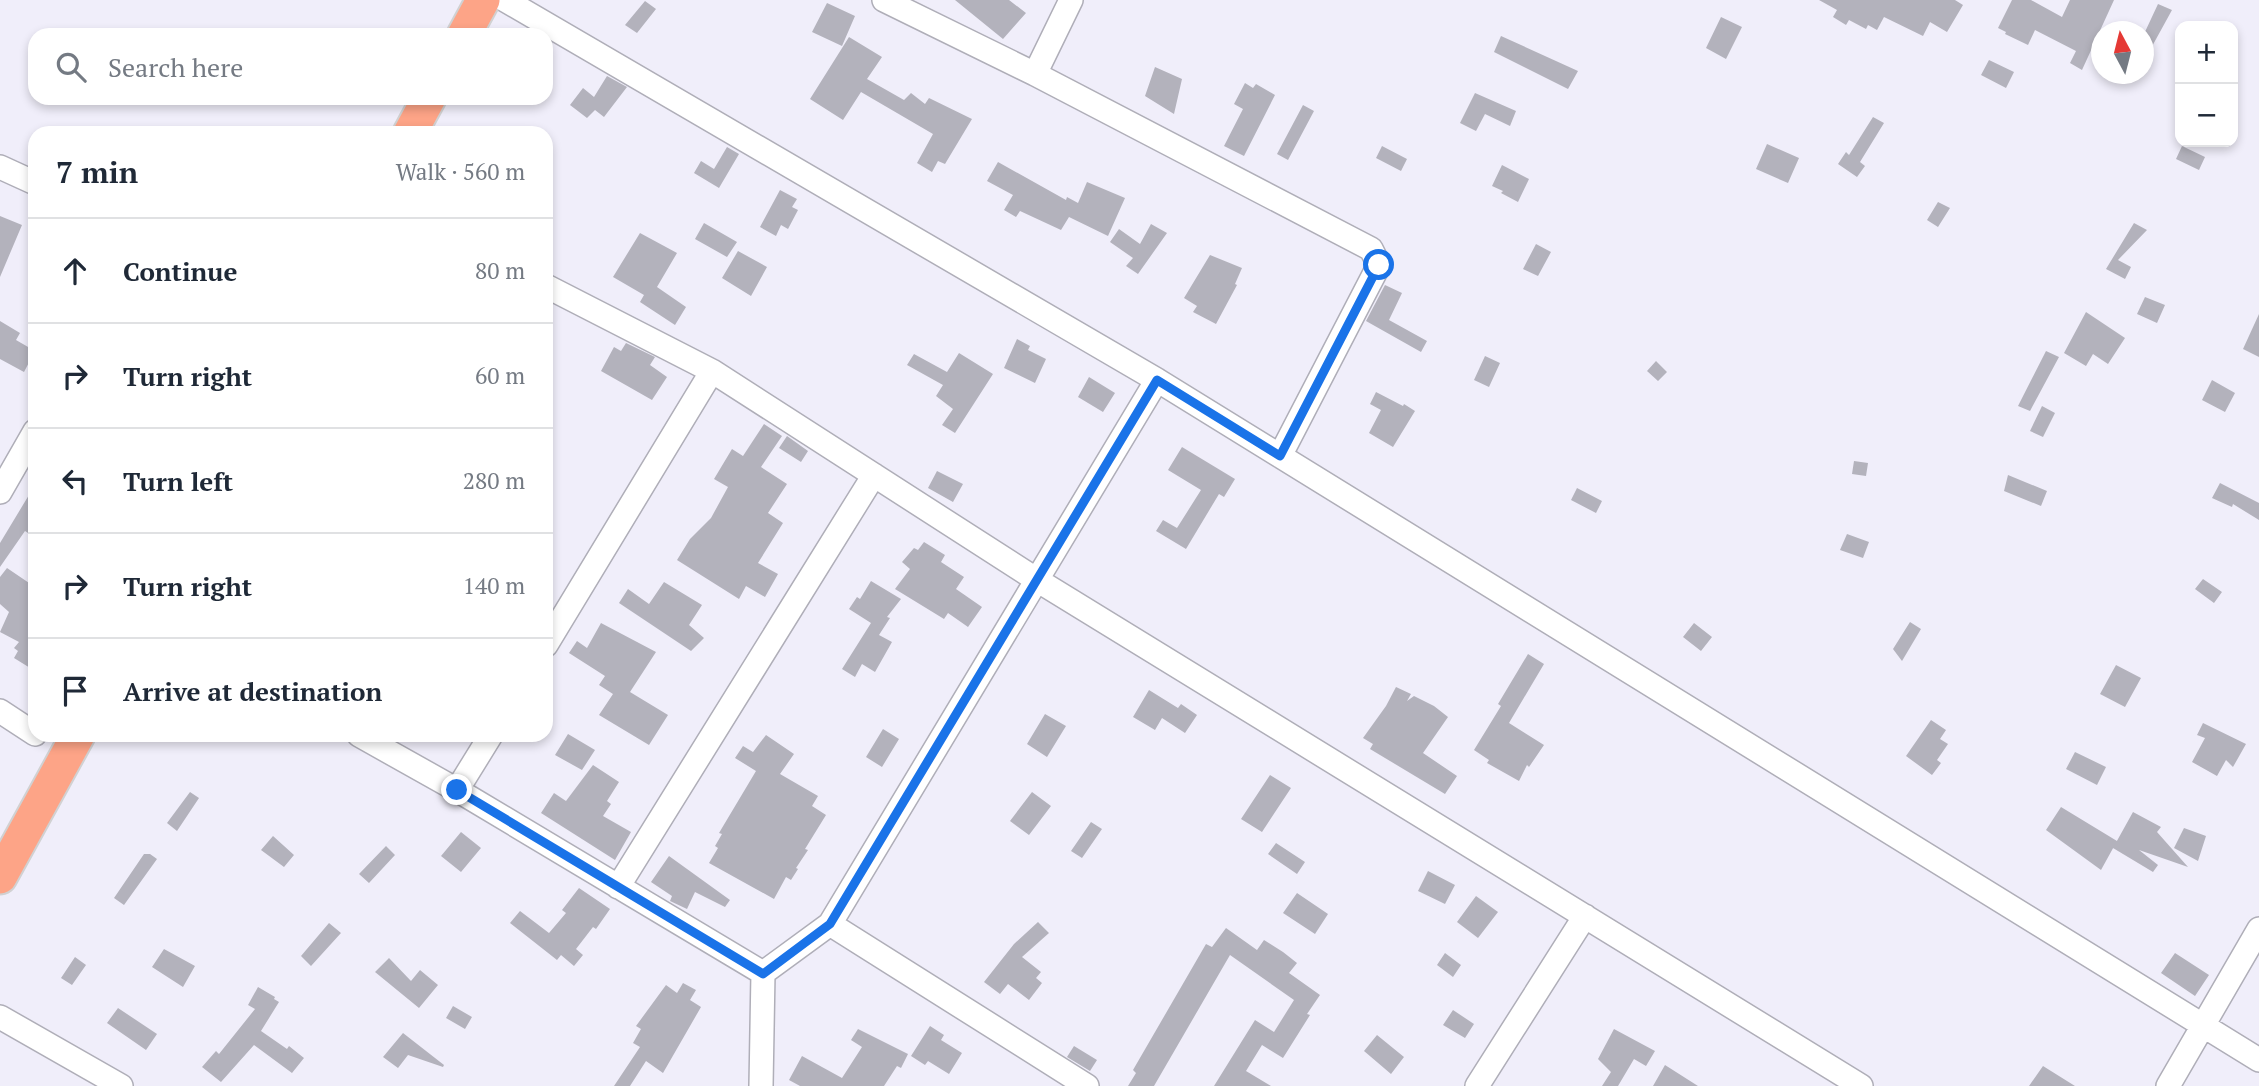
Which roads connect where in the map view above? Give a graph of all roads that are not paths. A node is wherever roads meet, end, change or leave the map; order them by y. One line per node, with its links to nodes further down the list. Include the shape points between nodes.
1 (483, 0): 5 (highway)
2 (506, 0): 13 (street)
3 (884, 0): 6 (street)
4 (1071, 0): 6 (street)
5 (468, 28)
6 (1035, 74): 15 (street, via 1371,249 1379,265)
7 (425, 105): 8 (highway)
8 (414, 126)
9 (0, 167): 10 (street)
10 (28, 180)
11 (553, 290): 12 (street)
12 (712, 372): 16 (street); 19 (street)
13 (1157, 380): 15 (street); 18 (street)
14 (28, 443): 17 (street)
15 (1280, 456): 33 (street)
16 (874, 475): 18 (street); 27 (street)
17 (0, 492)
18 (1037, 580): 28 (street); 29 (street)
19 (553, 633)
20 (0, 711): 21 (street)
21 (28, 729)
22 (371, 742): 25 (street)
23 (487, 742): 25 (street)
24 (73, 745): 26 (highway)
25 (457, 790): 27 (street)
26 (0, 877)
27 (618, 887): 31 (street)
28 (1584, 916): 38 (street); 39 (street)
29 (830, 924): 31 (street); 37 (street)
30 (2259, 929): 33 (street)
31 (763, 974): 36 (street)
32 (0, 1017): 35 (street)
33 (2204, 1026): 34 (street); 40 (street)
34 (2259, 1060)
35 (121, 1086)
36 (761, 1086)
37 (1087, 1086)
38 (1477, 1086)
39 (1861, 1086)
40 (2168, 1086)

